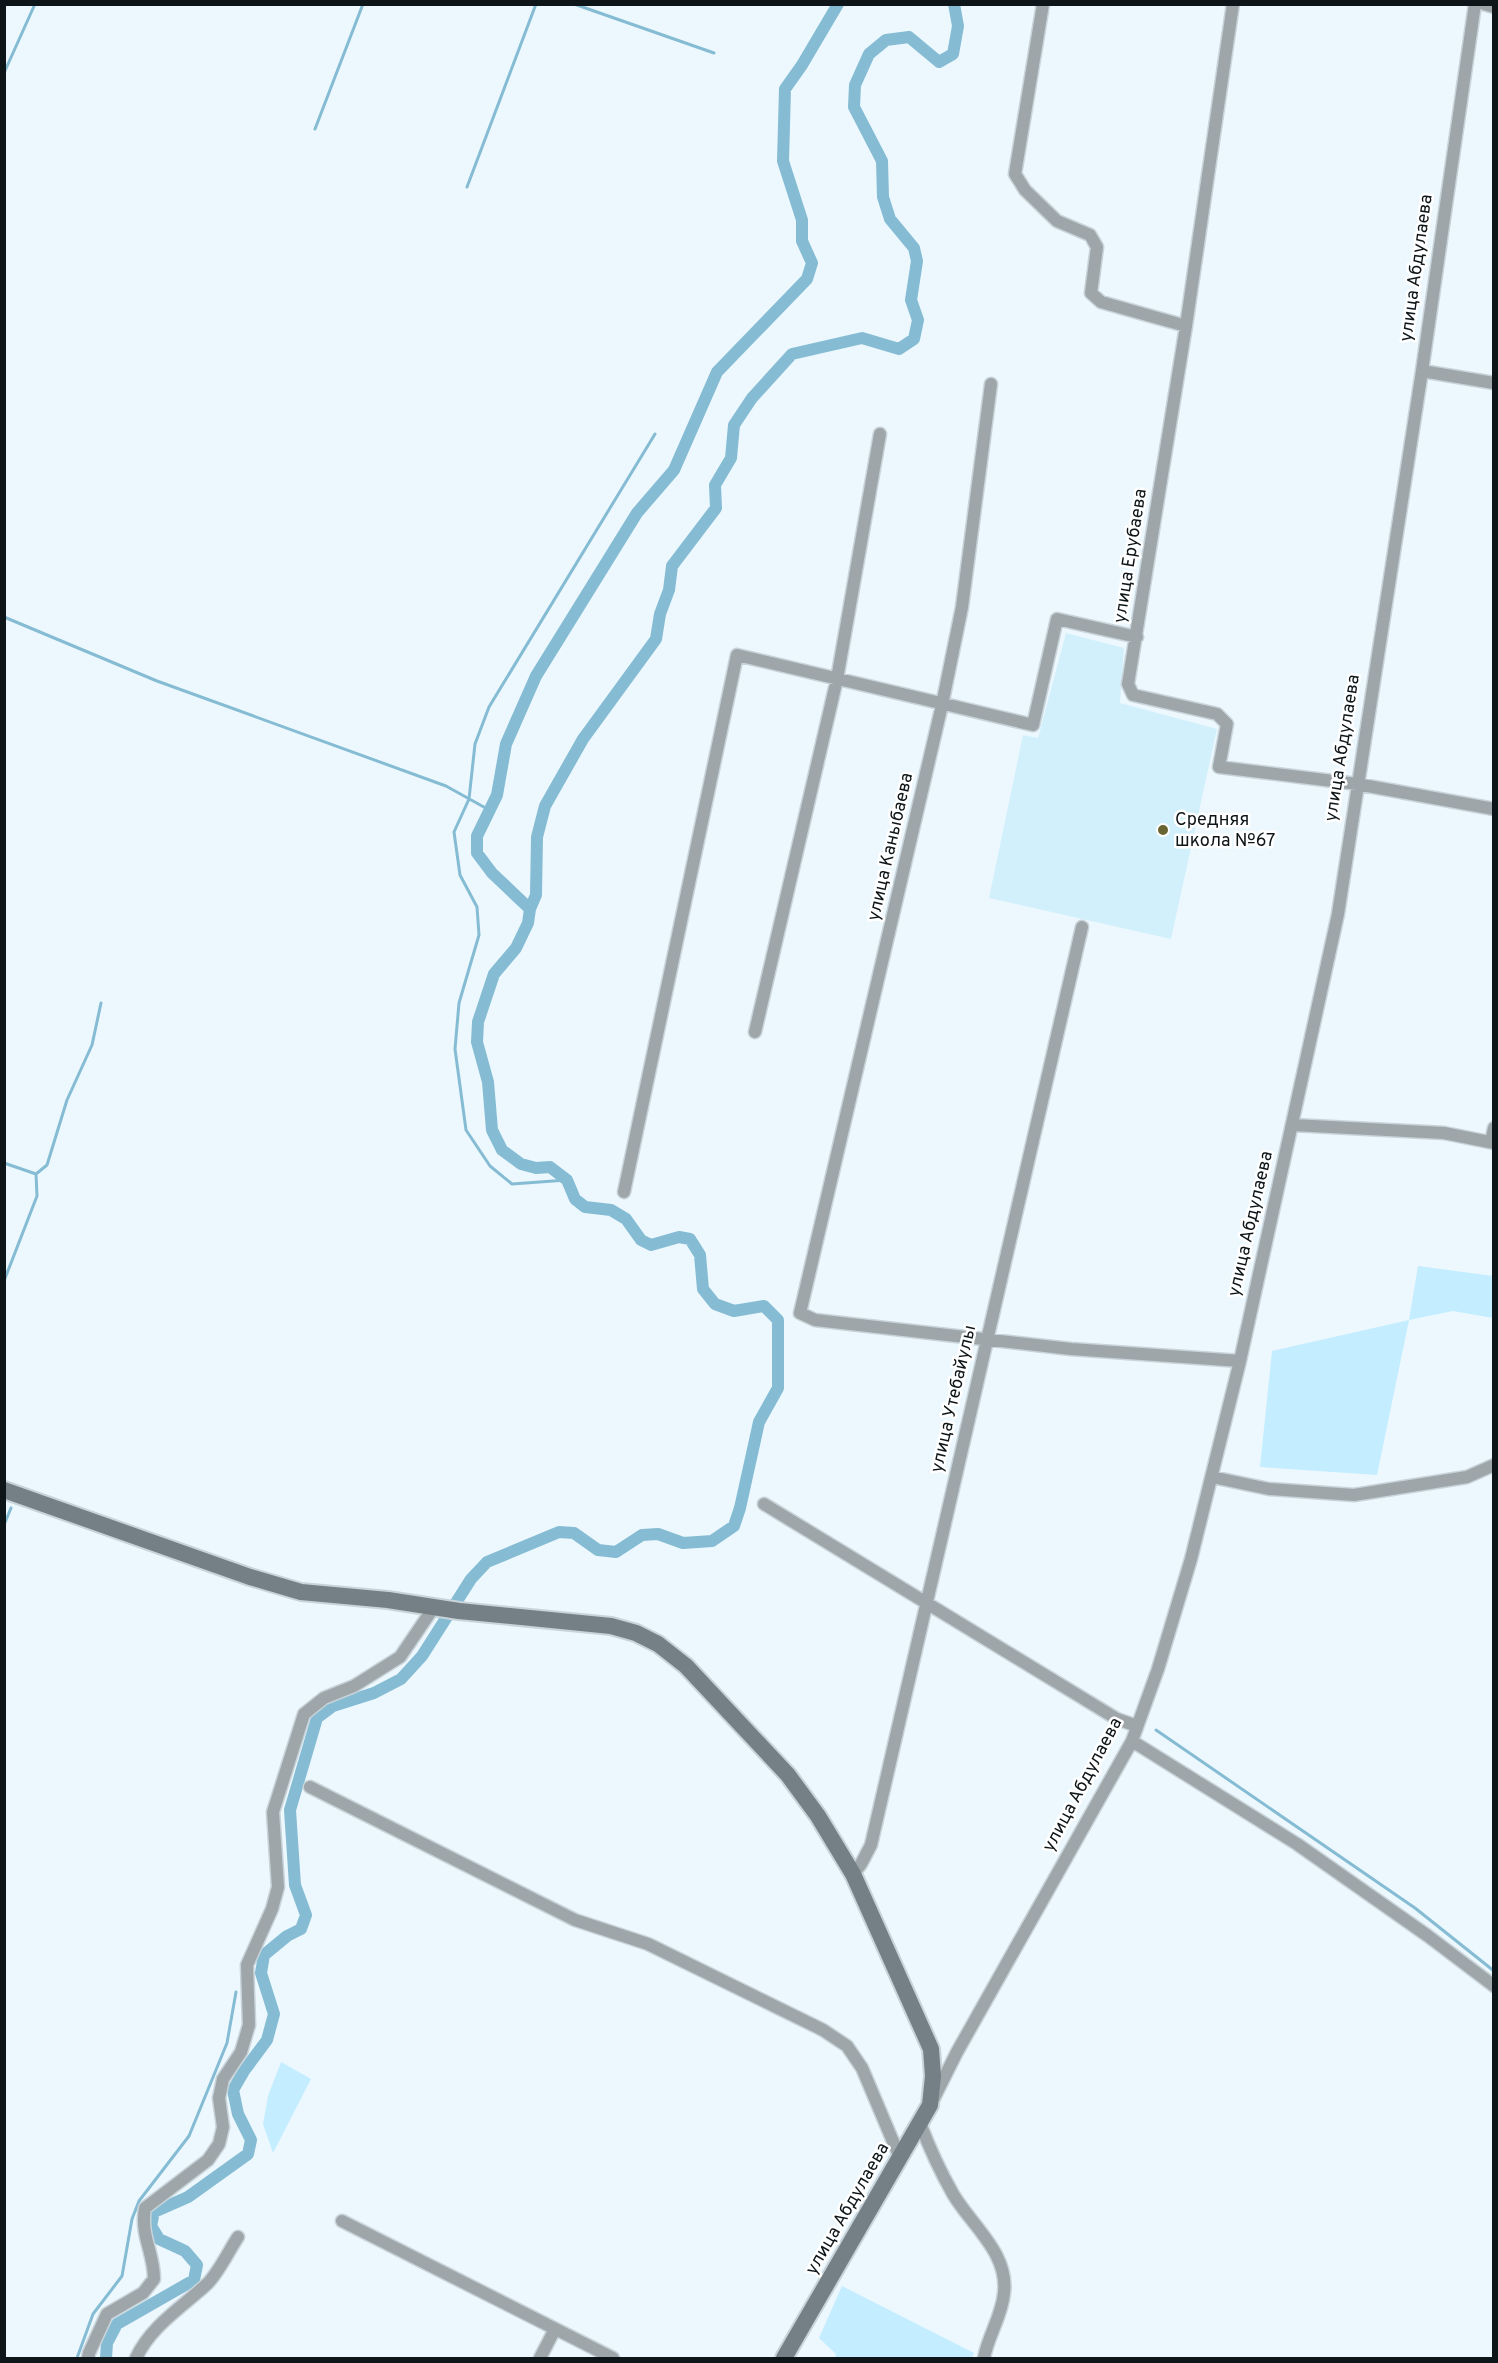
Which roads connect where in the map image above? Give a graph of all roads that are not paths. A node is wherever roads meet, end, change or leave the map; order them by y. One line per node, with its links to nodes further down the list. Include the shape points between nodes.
1 (1043, 4): 6 (street, via 1015,174 1025,190 1057,221 1090,234 1097,247 1090,293 1101,302)
2 (1233, 4): 6 (street, улица Ерубаева)
3 (1475, 4): 7 (street, улица Абдулаева)
4 (1484, 4): 5 (street)
5 (1494, 7)
6 (1186, 326): 11 (street, улица Ерубаева)
7 (1422, 371): 8 (street); 14 (street, улица Абдулаева)
8 (1494, 383)
9 (991, 384): 13 (street, улица Каныбаева, via 962,607)
10 (880, 434): 12 (street)
11 (1137, 637): 13 (street, via 1057,619 1034,725); 14 (street, улица Ерубаева, via 1128,684 1133,695 1217,714 1227,724 1219,767)
12 (837, 679): 13 (street); 17 (street); 21 (street, via 737,655)
13 (942, 705): 22 (street, улица Каныбаева, via 800,1313 815,1320)
14 (1356, 784): 15 (street, улица Ерубаева); 18 (street, улица Абдулаева, via 1338,914)
15 (1494, 809)
16 (1082, 927): 22 (street, улица Утебайулы)
17 (755, 1032)
18 (1293, 1125): 20 (street, via 1444,1133); 23 (street, улица Абдулаева)
19 (1494, 1128): 20 (street)
20 (1492, 1142)
21 (624, 1192)
22 (986, 1339): 23 (street); 28 (street, улица Утебайулы)
23 (1240, 1361): 25 (street, улица Абдулаева)
24 (1494, 1465): 25 (street, via 1467,1477 1354,1495 1269,1489)
25 (1212, 1477): 30 (street, улица Абдулаева, via 1158,1669)
26 (4, 1490): 29 (main road, via 301,1592)
27 (764, 1504): 28 (street)
28 (927, 1604): 30 (street, via 1117,1719); 33 (street, улица Утебайулы, via 871,1845)
29 (446, 1609): 33 (main road, via 612,1626 657,1644 686,1666 788,1775); 41 (street, via 400,1656 354,1686 324,1698 304,1714 273,1812 278,1887 247,1965 249,2025 241,2052 223,2079 219,2098 224,2127 219,2144 208,2160 145,2208 142,2223 154,2264 154,2279 143,2293 107,2314)
30 (1137, 1726): 31 (street, улица Абдулаева)
31 (1132, 1741): 34 (street, via 1297,1844); 35 (street, улица Абдулаева)
32 (310, 1787): 37 (street, via 575,1920 648,1944 823,2030 847,2046 862,2068)
33 (853, 1874): 35 (main road, via 931,2049)
34 (1494, 1986)
35 (930, 2105): 36 (main road, улица Абдулаева)
36 (920, 2123): 37 (main road, улица Абдулаева); 46 (street, via 953,2195 992,2248 1003,2272 1005,2291)
37 (900, 2158): 45 (main road, улица Абдулаева)
38 (342, 2221): 40 (street)
39 (238, 2237): 42 (street, via 209,2282 172,2312 143,2343)
40 (555, 2329): 43 (street); 44 (street)
41 (88, 2358)
42 (136, 2358)
43 (540, 2358)
44 (613, 2358)
45 (784, 2358)
46 (984, 2358)

